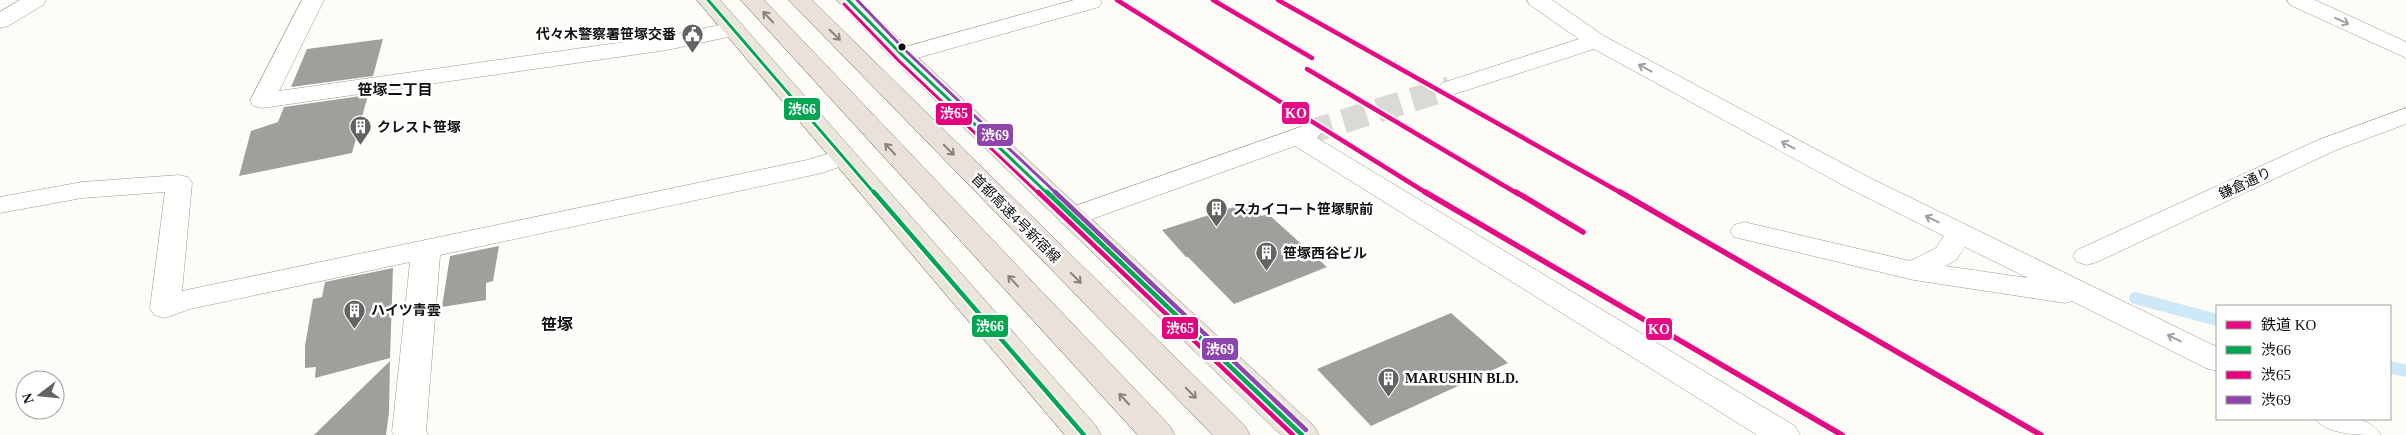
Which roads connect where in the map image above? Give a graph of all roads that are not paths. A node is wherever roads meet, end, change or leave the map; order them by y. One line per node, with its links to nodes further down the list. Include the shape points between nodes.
1 (35, 0): 11 (street)
2 (313, 0): 12 (street, via 262,101 637,47)
3 (708, 0): 12 (highway)
4 (713, 0): 12 (highway)
5 (752, 0): 31 (highway, one-way to 5)
6 (800, 0): 32 (highway, 首都高速4号新宿線, one-way to 32)
7 (848, 0): 15 (highway)
8 (2298, 0): 14 (street, one-way to 14)
9 (1091, 2): 15 (street)
10 (1543, 3): 13 (street)
11 (0, 21)
12 (734, 29): 18 (highway)
13 (1596, 41): 16 (street); 22 (street, one-way to 13, via 1859,184)
14 (2406, 51)
15 (902, 54): 20 (highway)
16 (1450, 88)
17 (2406, 116): 24 (street, 鎌倉通り, via 2327,145)
18 (844, 157): 23 (street, via 804,169); 30 (highway)
19 (0, 205): 23 (street, via 82,190 179,183 165,308 182,301)
20 (1071, 217): 33 (highway); 34 (street, via 1303,134)
21 (1744, 231): 25 (street)
22 (1961, 233): 25 (street, via 1946,254); 26 (street)
23 (426, 248): 29 (street)
24 (2087, 256)
25 (1914, 271): 26 (street)
26 (2089, 296): 27 (street, one-way to 26)
27 (2216, 360)
28 (2334, 420): 35 (street)
29 (411, 435)
30 (1084, 435)
31 (1158, 435)
32 (1233, 435)
33 (1302, 435)
34 (1783, 435)
35 (2364, 435)

